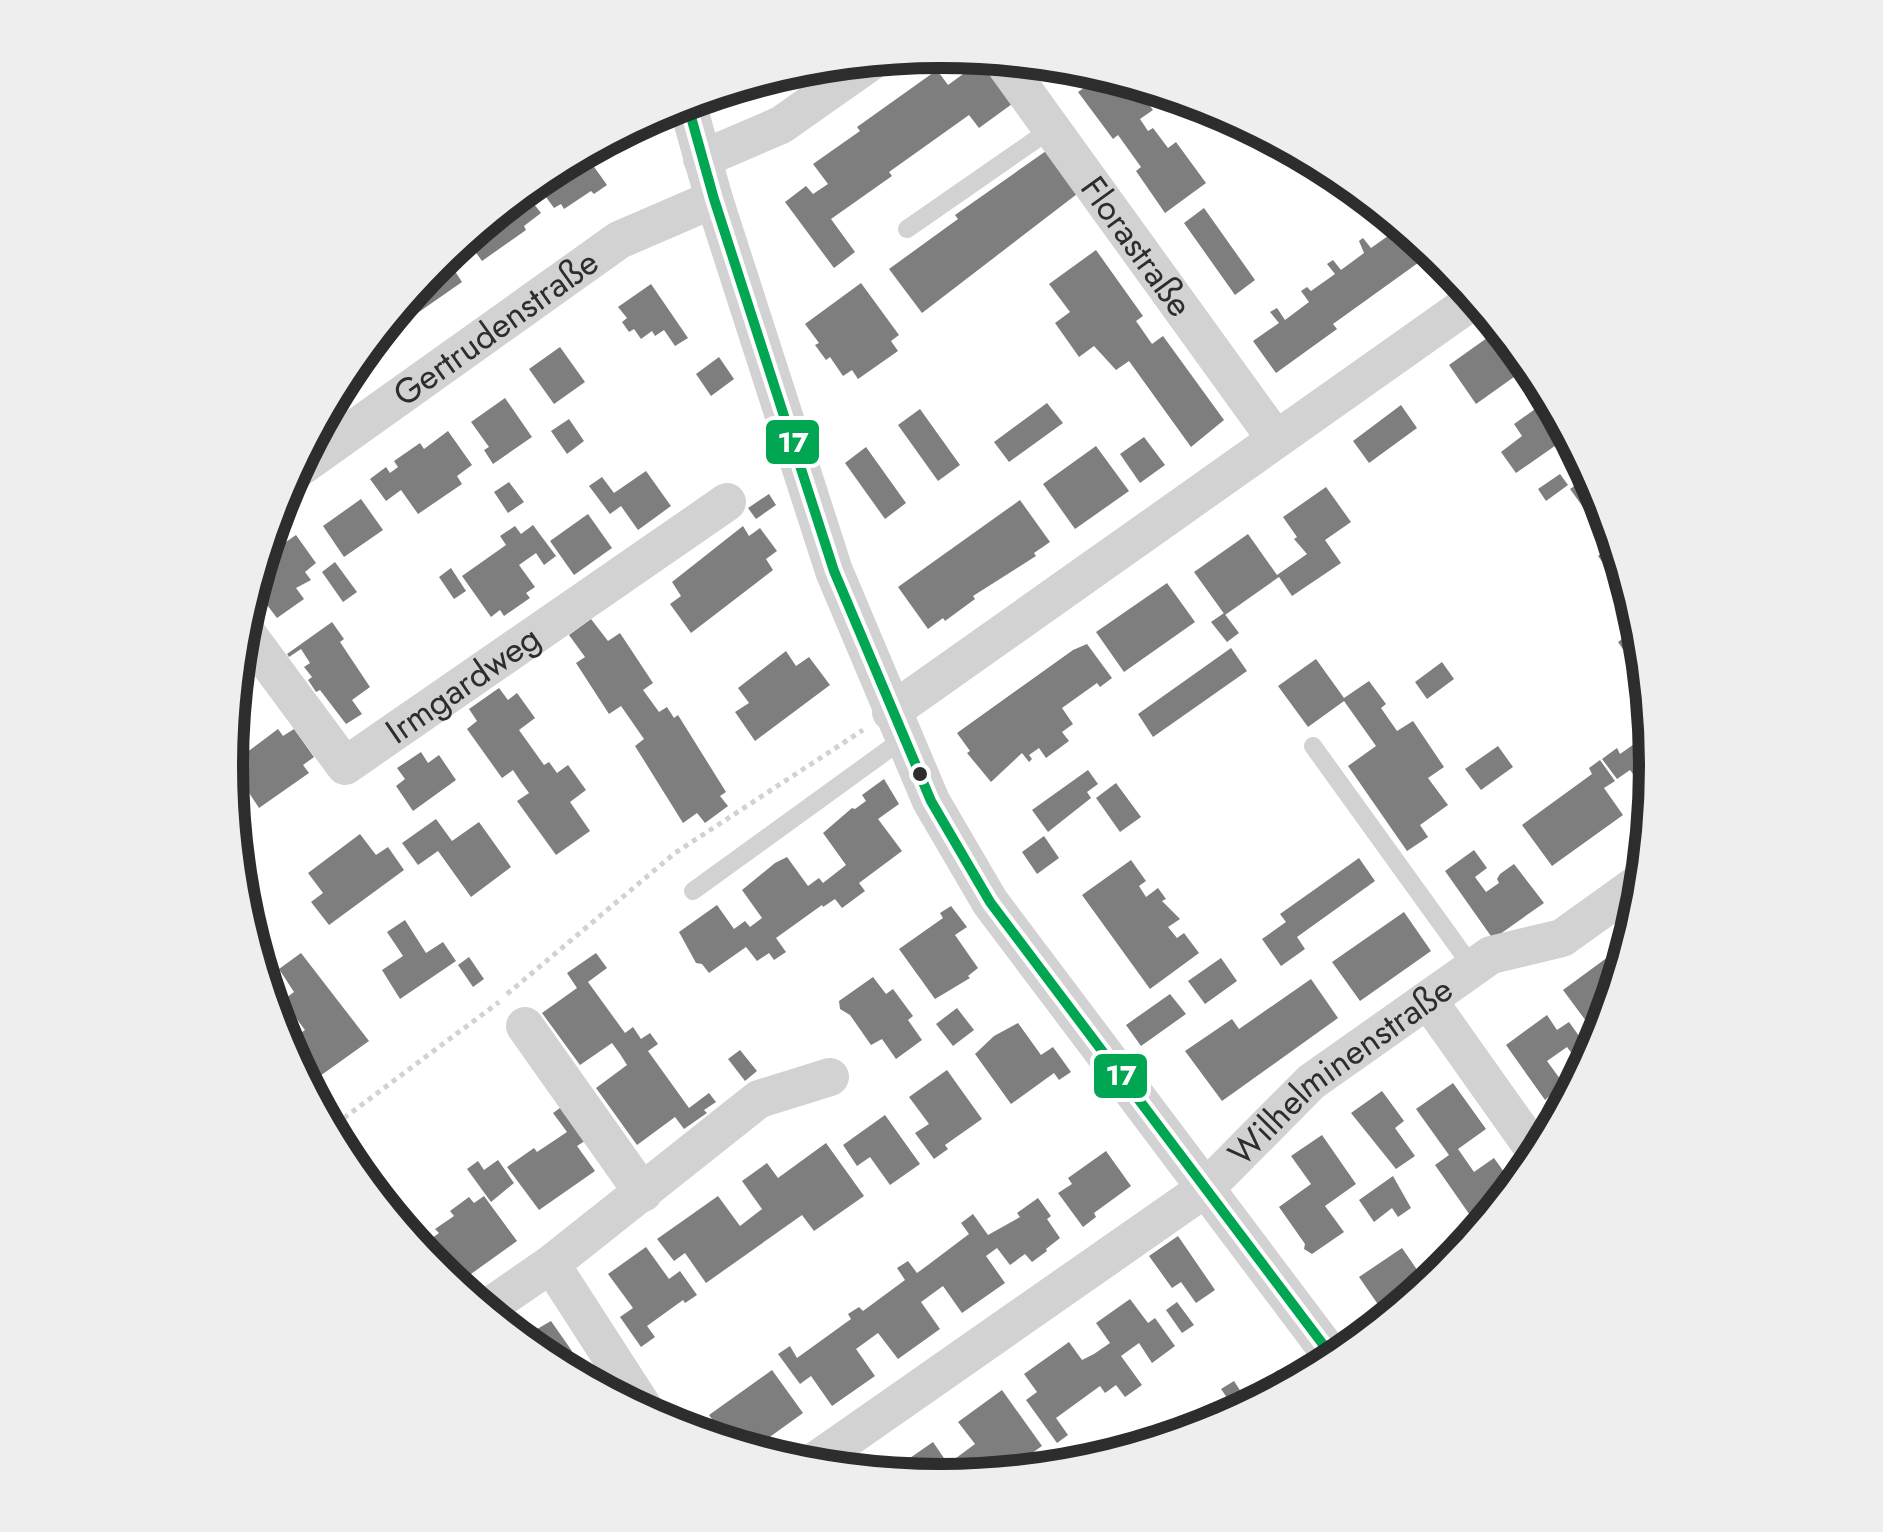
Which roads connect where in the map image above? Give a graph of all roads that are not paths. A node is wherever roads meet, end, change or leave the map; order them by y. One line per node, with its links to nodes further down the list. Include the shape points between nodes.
1 (1012, 71): 4 (street, Florastraße)
2 (856, 72): 5 (street, via 782,126)
3 (690, 115): 5 (street)
4 (1054, 127): 7 (lane); 9 (street, Florastraße)
5 (702, 159): 6 (street)
6 (714, 200): 10 (street, Gertrudenstraße, via 619,240); 13 (street, via 834,571)
7 (907, 229)
8 (1466, 304): 9 (street)
9 (1275, 438): 13 (street)
10 (315, 457)
11 (726, 502): 12 (street, Irmgardweg, via 345,766)
12 (254, 643)
13 (897, 726): 16 (lane); 22 (street, via 990,902)
14 (1313, 746): 17 (lane)
15 (1629, 889): 17 (street, Wilhelminenstraße, via 1562,938 1491,955)
16 (692, 890)
17 (1472, 968): 18 (street, Wilhelminenstraße)
18 (1428, 1000): 21 (street); 22 (street, Wilhelminenstraße, via 1310,1082)
19 (525, 1026): 23 (street)
20 (830, 1077): 23 (street, via 760,1099)
21 (1529, 1143)
22 (1206, 1188): 26 (street); 28 (street, Wilhelminenstraße)
23 (643, 1192): 24 (street)
24 (551, 1264): 25 (street); 27 (street)
25 (495, 1303)
26 (1327, 1349)
27 (634, 1392)
28 (824, 1454)

